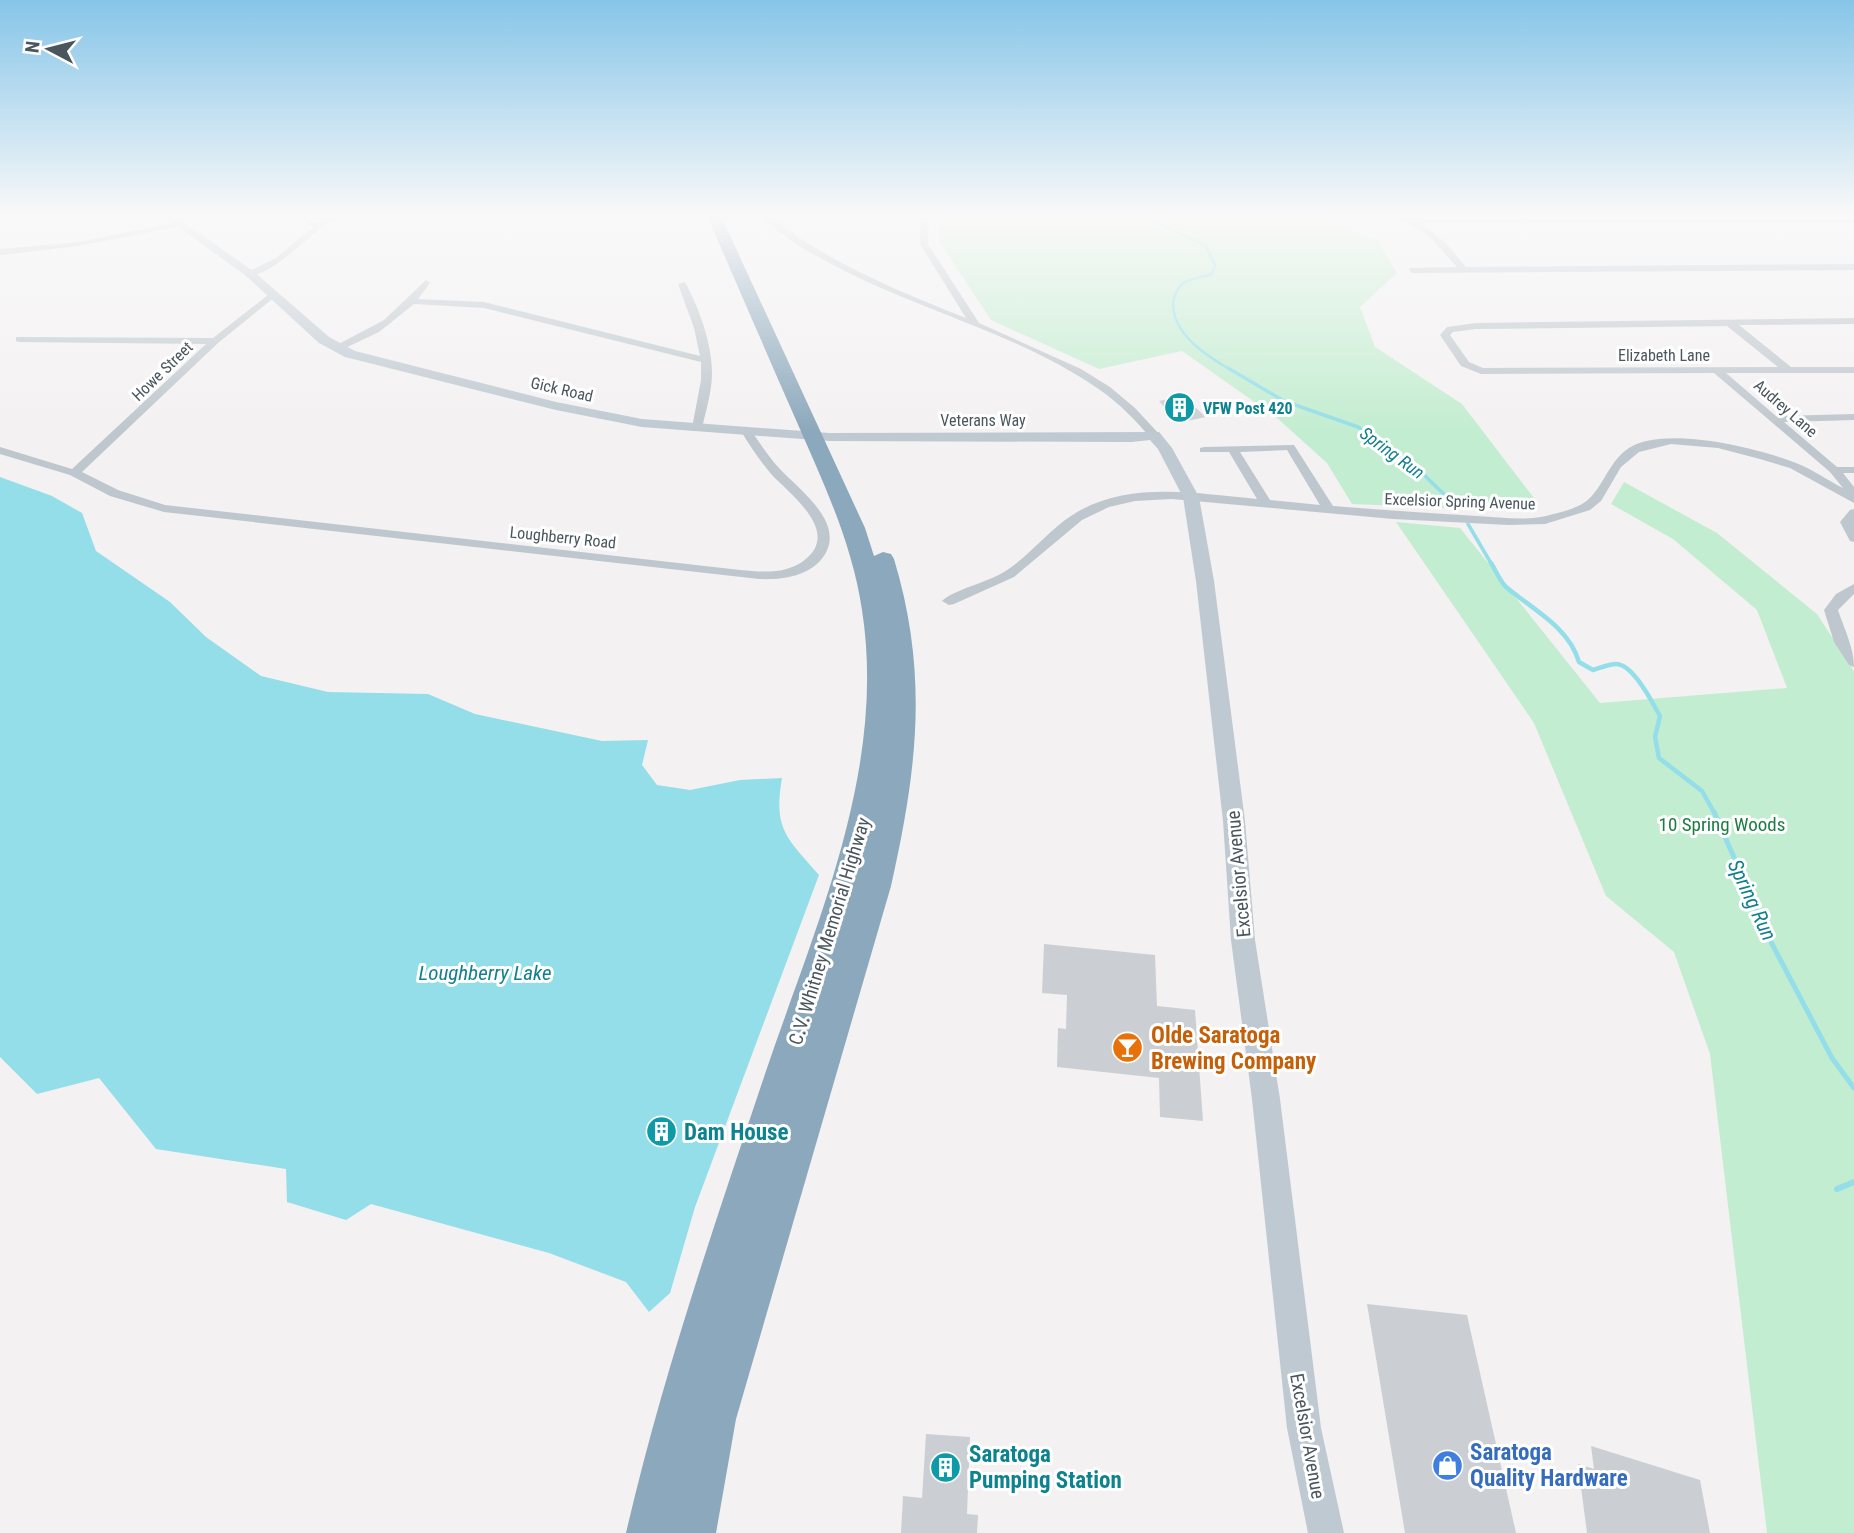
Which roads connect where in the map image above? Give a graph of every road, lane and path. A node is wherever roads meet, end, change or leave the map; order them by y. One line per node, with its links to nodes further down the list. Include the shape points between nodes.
1 (266, 288): 8 (street, Gick Road)
2 (423, 288): 9 (street)
3 (683, 288): 16 (street)
4 (748, 288): 25 (highway, C.V. Whitney Memorial Highway)
5 (758, 288): 25 (highway, C.V. Whitney Memorial Highway)
6 (887, 288): 12 (street, Excelsior Avenue)
7 (952, 288): 12 (street)
8 (273, 294): 14 (street, Howe Street); 15 (street, Gick Road)
9 (413, 302): 15 (street, via 373,334); 16 (street, via 484,305)
10 (1854, 321): 11 (street)
11 (1730, 323): 17 (street, Elizabeth Lane, via 1450,329 1445,335 1465,364 1491,372); 18 (street)
12 (975, 324): 24 (street, Excelsior Avenue, via 1081,373 1128,408)
13 (19, 340): 14 (street)
14 (215, 341): 31 (street, Howe Street)
15 (338, 348): 22 (street, Gick Road, via 371,361 556,406)
16 (706, 360): 22 (street)
17 (1717, 370): 18 (street, Elizabeth Lane); 21 (street, Audrey Lane)
18 (1788, 370): 19 (street, Elizabeth Lane)
19 (1854, 370)
20 (1854, 417): 21 (street)
21 (1775, 419): 29 (street, Audrey Lane)
22 (697, 428): 23 (street, Gick Road)
23 (746, 431): 25 (street, Gick Road); 31 (street, Loughberry Road, via 817,516 824,531 820,553 790,572 770,575 702,569 200,513 114,493)
24 (1154, 435): 25 (street, Veterans Way); 32 (street, Excelsior Avenue, via 1166,448)
25 (820, 436): 41 (highway, C.V. Whitney Memorial Highway, via 867,566 879,624 881,699 872,779 844,895 698,1337); 42 (highway, C.V. Whitney Memorial Highway, via 873,530 894,597 904,698 897,786 876,886 714,1419)
26 (1233, 449): 28 (street); 34 (street); 35 (street, via 1290,447)
27 (0, 450): 31 (street, Loughberry Road)
28 (1204, 450)
29 (1834, 470): 30 (street); 33 (street, Excelsior Spring Avenue)
30 (1854, 470)
31 (74, 473)
32 (1191, 497): 34 (street, Excelsior Spring Avenue); 39 (street, Excelsior Spring Avenue, via 1119,500 1089,509 1005,578); 43 (street, Excelsior Avenue, via 1205,581 1234,821 1243,940 1304,1428)
33 (1854, 497): 35 (street, Excelsior Spring Avenue, via 1764,456 1718,444 1671,441 1635,449 1616,465 1587,508 1563,516 1509,521)
34 (1266, 503): 35 (street, Excelsior Spring Avenue)
35 (1329, 509)
36 (1854, 513): 37 (street, via 1846,522)
37 (1854, 538)
38 (1854, 588): 40 (street, via 1831,610 1841,642)
39 (949, 601)
40 (1854, 662)
41 (650, 1533)
42 (692, 1533)
43 (1326, 1533)

